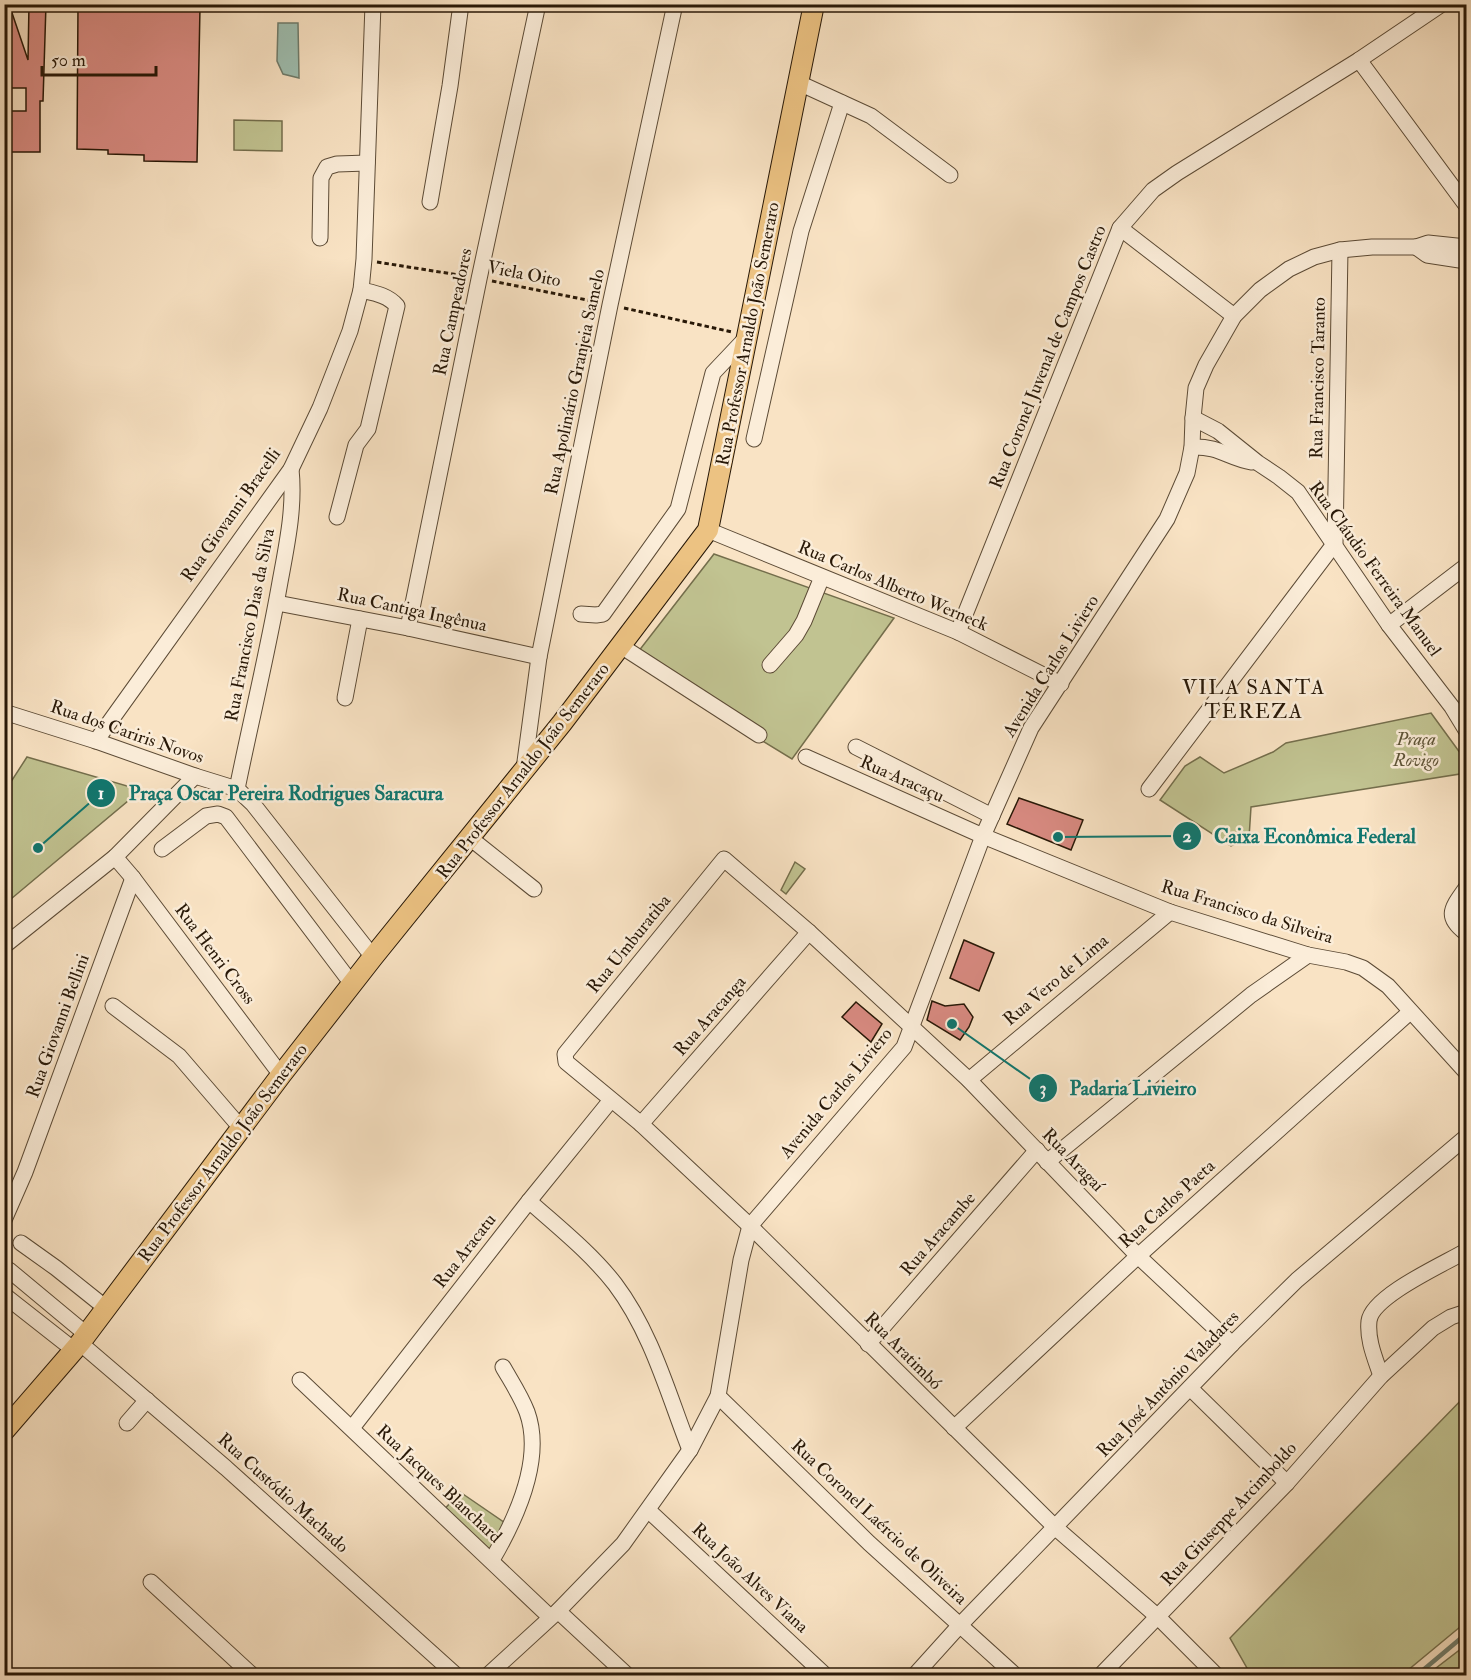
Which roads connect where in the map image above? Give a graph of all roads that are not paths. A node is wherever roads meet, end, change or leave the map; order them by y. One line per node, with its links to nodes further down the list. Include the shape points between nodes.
1 (374, 4): 10 (street, Rua Giovanni Bracelli)
2 (461, 4): 12 (street)
3 (538, 4): 37 (street, Rua Campeadores)
4 (675, 4): 40 (street, Rua Apolinário Granjeia Samelo)
5 (814, 4): 8 (main road, Rua Professor Arnaldo João Semeraro)
6 (1442, 4): 7 (street, Rua Coronel Juvenal de Campos Castro)
7 (1359, 60): 13 (street); 14 (street, Rua Coronel Juvenal de Campos Castro, via 1177,173 1153,190)
8 (799, 82): 9 (street); 22 (main road, Rua Professor Arnaldo João Semeraro)
9 (842, 103): 11 (street, via 872,116); 24 (street, via 801,231)
10 (367, 163): 15 (street, via 327,167 321,178); 20 (street, Rua Giovanni Bracelli)
11 (950, 175)
12 (430, 202)
13 (1467, 205)
14 (1120, 228): 21 (street); 38 (street, Rua Coronel Juvenal de Campos Castro)
15 (320, 238)
16 (1416, 247): 17 (street, Avenida Carlos Liviero, via 1428,243); 18 (street, Avenida Carlos Liviero); 19 (street, Avenida Carlos Liviero, via 1427,255)
17 (1467, 247)
18 (1340, 250): 21 (street, Avenida Carlos Liviero, via 1289,269); 30 (street, Rua Francisco Taranto)
19 (1467, 261)
20 (361, 290): 27 (street, Rua Giovanni Bracelli, via 350,332); 28 (street, via 392,300 397,306 368,429 356,445)
21 (1234, 316): 23 (street, Avenida Carlos Liviero, via 1196,388)
22 (748, 335): 29 (main road, Rua Professor Arnaldo João Semeraro); 34 (street, via 713,374 678,509 603,614)
23 (1192, 418): 25 (street, Avenida Carlos Liviero); 26 (street, Rua Cláudio Ferreira Manuel, via 1218,430)
24 (754, 439)
25 (1192, 447): 26 (street, Rua Cláudio Ferreira Manuel, via 1205,446); 42 (street, Avenida Carlos Liviero, via 1187,473 1167,519)
26 (1258, 464): 30 (street, Rua Cláudio Ferreira Manuel, via 1299,492)
27 (291, 469): 33 (street, Rua Francisco Dias da Silva, via 293,501); 49 (street, Rua Giovanni Bracelli)
28 (337, 517)
29 (708, 530): 32 (street, Rua Carlos Alberto Werneck); 39 (main road, Rua Professor Arnaldo João Semeraro)
30 (1335, 543): 36 (street, Rua Cláudio Ferreira Manuel); 55 (street)
31 (1467, 566): 36 (street)
32 (822, 577): 38 (street, Rua Carlos Alberto Werneck); 41 (street, via 796,635)
33 (277, 603): 35 (street, Rua Cantiga Ingênua); 54 (street, Rua Francisco Dias da Silva)
34 (581, 614)
35 (360, 619): 37 (street, Rua Cantiga Ingênua); 43 (street)
36 (1389, 625): 44 (street, Rua Cláudio Ferreira Manuel)
37 (408, 628): 40 (street, Rua Cantiga Ingênua)
38 (958, 632): 42 (street, Rua Carlos Alberto Werneck)
39 (621, 646): 48 (street); 52 (main road, Rua Professor Arnaldo João Semeraro)
40 (539, 657): 52 (street, Rua Apolinário Granjeia Samelo)
41 (770, 665)
42 (1061, 684): 56 (street, Avenida Carlos Liviero, via 1031,728)
43 (345, 699)
44 (1452, 707): 46 (street); 47 (street, Rua Cláudio Ferreira Manuel)
45 (4, 712): 49 (street, Rua dos Cariris Novos)
46 (1467, 716)
47 (1467, 730)
48 (759, 735)
49 (96, 741): 53 (street, Rua dos Cariris Novos)
50 (856, 747): 56 (street)
51 (806, 757): 57 (street, Rua Aracaçu)
52 (524, 769): 58 (main road, Rua Professor Arnaldo João Semeraro)
53 (195, 776): 54 (street, Rua dos Cariris Novos); 60 (street)
54 (237, 789): 70 (street, Rua dos Cariris Novos)
55 (1149, 789)
56 (992, 816): 57 (street, Avenida Carlos Liviero)
57 (983, 836): 65 (street, Rua Francisco da Silveira); 74 (street, Avenida Carlos Liviero)
58 (470, 838): 64 (street); 70 (main road, Rua Professor Arnaldo João Semeraro)
59 (162, 849): 71 (street, via 206,816 226,817)
60 (116, 857): 62 (street, Rua Henri Cross); 68 (street)
61 (724, 859): 66 (street, Rua Aragaí); 75 (street, Rua Umburatiba)
62 (133, 878): 77 (street, Rua Henri Cross); 86 (street, Rua Giovanni Bellini)
63 (1467, 888): 67 (street, via 1454,905 1452,917)
64 (534, 889)
65 (1170, 912): 69 (street, Rua Francisco da Silveira); 78 (street, Rua Vero de Lima)
66 (809, 932): 74 (street, Rua Aragaí); 80 (street, Rua Aracanga)
67 (1467, 933)
68 (4, 946)
69 (1308, 955): 73 (street, Rua Francisco da Silveira, via 1362,968 1388,986); 84 (street, via 1251,995)
70 (373, 957): 71 (main road, Rua Professor Arnaldo João Semeraro)
71 (352, 984): 77 (main road, Rua Professor Arnaldo João Semeraro)
72 (113, 1006): 81 (street, via 179,1056)
73 (1410, 1012): 76 (street, Rua Francisco da Silveira); 90 (street, Rua Carlos Paeta)
74 (912, 1027): 78 (street, Rua Aragaí); 87 (street, Avenida Carlos Liviero, via 904,1047)
75 (565, 1054): 79 (street, Rua Aratimbó, via 566,1062)
76 (1467, 1072)
77 (281, 1075): 81 (main road, Rua Professor Arnaldo João Semeraro)
78 (969, 1080): 83 (street, Rua Aragaí)
79 (611, 1100): 80 (street, Rua Aratimbó); 85 (street, Rua Aracatu)
80 (641, 1124): 87 (street, Rua Aratimbó)
81 (241, 1128): 93 (main road, Rua Professor Arnaldo João Semeraro)
82 (1464, 1143): 97 (street, Rua José Antônio Valadares, via 1335,1246)
83 (1036, 1150): 84 (street, Rua Aragaí); 96 (street, Rua Aracambe)
84 (1047, 1162): 90 (street, Rua Aragaí)
85 (529, 1201): 105 (street, Rua Aracatu); 108 (street, via 584,1251 621,1293 644,1333)
86 (4, 1220)
87 (750, 1226): 96 (street, Rua Aratimbó); 102 (street)
88 (21, 1243): 93 (street)
89 (1467, 1251): 99 (street, via 1376,1306 1369,1318 1369,1332)
90 (1138, 1256): 97 (street, Rua Aragaí); 106 (street, Rua Carlos Paeta)
91 (9, 1270): 95 (street)
92 (4, 1295): 95 (street)
93 (106, 1308): 95 (main road, Rua Professor Arnaldo João Semeraro)
94 (1467, 1312): 99 (street, Rua Giuseppe Arcimboldo, via 1433,1328)
95 (80, 1342): 103 (street, Rua Custódio Machado); 107 (main road, Rua Professor Arnaldo João Semeraro)
96 (868, 1344): 106 (street, Rua Aratimbó)
97 (1232, 1344): 101 (street, Rua José Antônio Valadares)
98 (503, 1366): 112 (street, via 527,1412 533,1451 510,1526)
99 (1381, 1376): 109 (street, Rua Giuseppe Arcimboldo)
100 (300, 1380): 105 (street, Rua Jacques Blanchard)
101 (1190, 1388): 109 (street); 111 (street, Rua José Antônio Valadares)
102 (718, 1396): 108 (street); 116 (street, Rua Coronel Laércio de Oliveira, via 869,1543)
103 (147, 1400): 104 (street); 118 (street, Rua Custódio Machado)
104 (127, 1423)
105 (352, 1428): 112 (street, Rua Jacques Blanchard)
106 (954, 1428): 111 (street, Rua Aratimbó)
107 (4, 1431)
108 (690, 1450): 110 (street)
109 (1287, 1483): 115 (street, Rua Giuseppe Arcimboldo)
110 (648, 1510): 114 (street, via 624,1544); 121 (street, Rua João Alves Viana)
111 (1056, 1528): 115 (street, Rua Aratimbó); 116 (street, Rua José Antônio Valadares)
112 (492, 1560): 114 (street, Rua Jacques Blanchard)
113 (151, 1582): 117 (street)
114 (554, 1614): 119 (street); 120 (street, Rua Jacques Blanchard)
115 (1158, 1617): 124 (street, Rua Giuseppe Arcimboldo); 125 (street, Rua Aratimbó)
116 (960, 1624): 122 (street, Rua José Antônio Valadares); 123 (street, Rua Coronel Laércio de Oliveira)
117 (253, 1676)
118 (457, 1676)
119 (487, 1676)
120 (628, 1676)
121 (826, 1676)
122 (914, 1676)
123 (1016, 1676)
124 (1100, 1676)
125 (1217, 1676)

